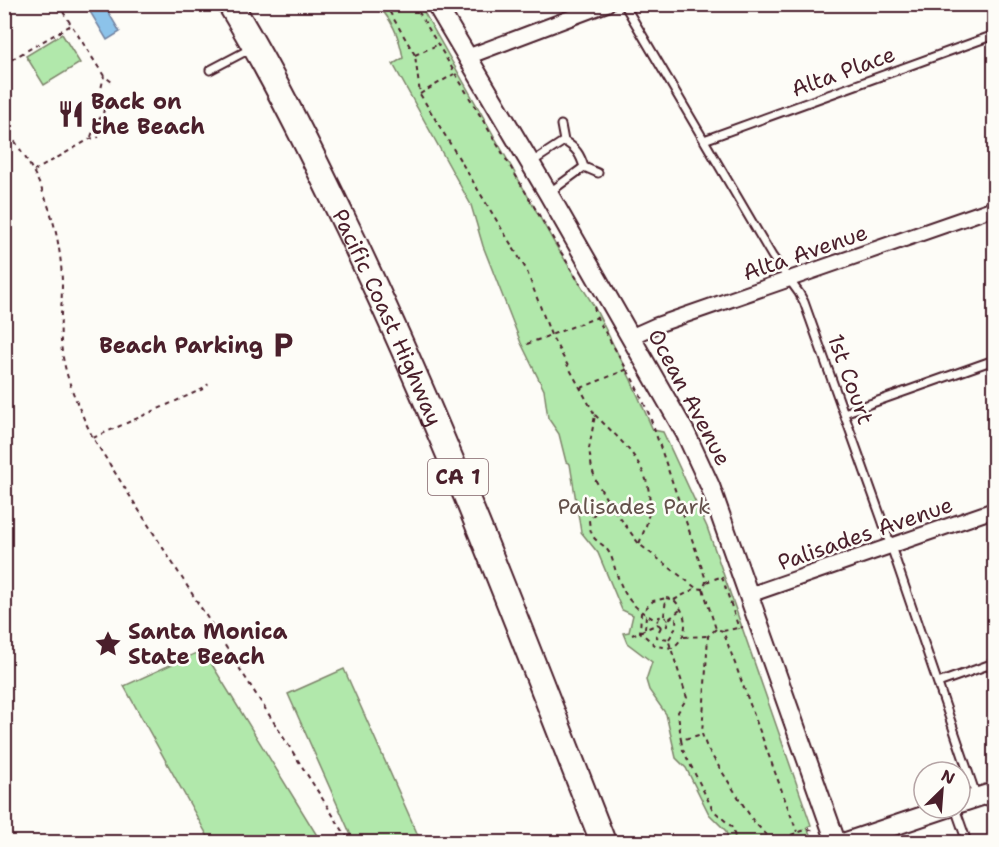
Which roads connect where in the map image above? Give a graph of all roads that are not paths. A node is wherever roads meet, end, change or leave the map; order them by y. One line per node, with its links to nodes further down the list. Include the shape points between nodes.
1 (230, 4): 6 (highway, Pacific Coast Highway / CA 1)
2 (436, 4): 7 (main road, Ocean Avenue)
3 (607, 4): 7 (street)
4 (624, 4): 10 (lane, 1st Court)
5 (994, 35): 10 (lane, Alta Place)
6 (255, 46): 8 (lane); 29 (highway, Pacific Coast Highway / CA 1, via 380,295 439,430)
7 (467, 57): 12 (main road, Ocean Avenue)
8 (210, 70)
9 (561, 125): 11 (lane)
10 (704, 140): 17 (lane, 1st Court)
11 (564, 141): 12 (lane); 13 (lane, via 575,147)
12 (530, 163): 15 (main road, Ocean Avenue)
13 (584, 167): 14 (lane); 15 (lane)
14 (598, 173)
15 (548, 193): 18 (main road, Ocean Avenue)
16 (994, 208): 17 (street, Alta Avenue)
17 (789, 280): 18 (street, Alta Avenue); 20 (lane, 1st Court, via 804,302)
18 (630, 337): 23 (main road, Ocean Avenue, via 698,458)
19 (994, 360): 20 (lane)
20 (844, 413): 22 (lane, 1st Court)
21 (994, 510): 22 (street, Palisades Avenue)
22 (891, 547): 23 (street, Palisades Avenue); 25 (lane, 1st Court)
23 (749, 595): 30 (main road, Ocean Avenue)
24 (994, 663): 25 (lane)
25 (938, 683): 26 (lane, 1st Court)
26 (977, 798)
27 (912, 820): 31 (main road)
28 (959, 820): 32 (lane)
29 (603, 843)
30 (836, 843)
31 (846, 843)
32 (967, 843)

